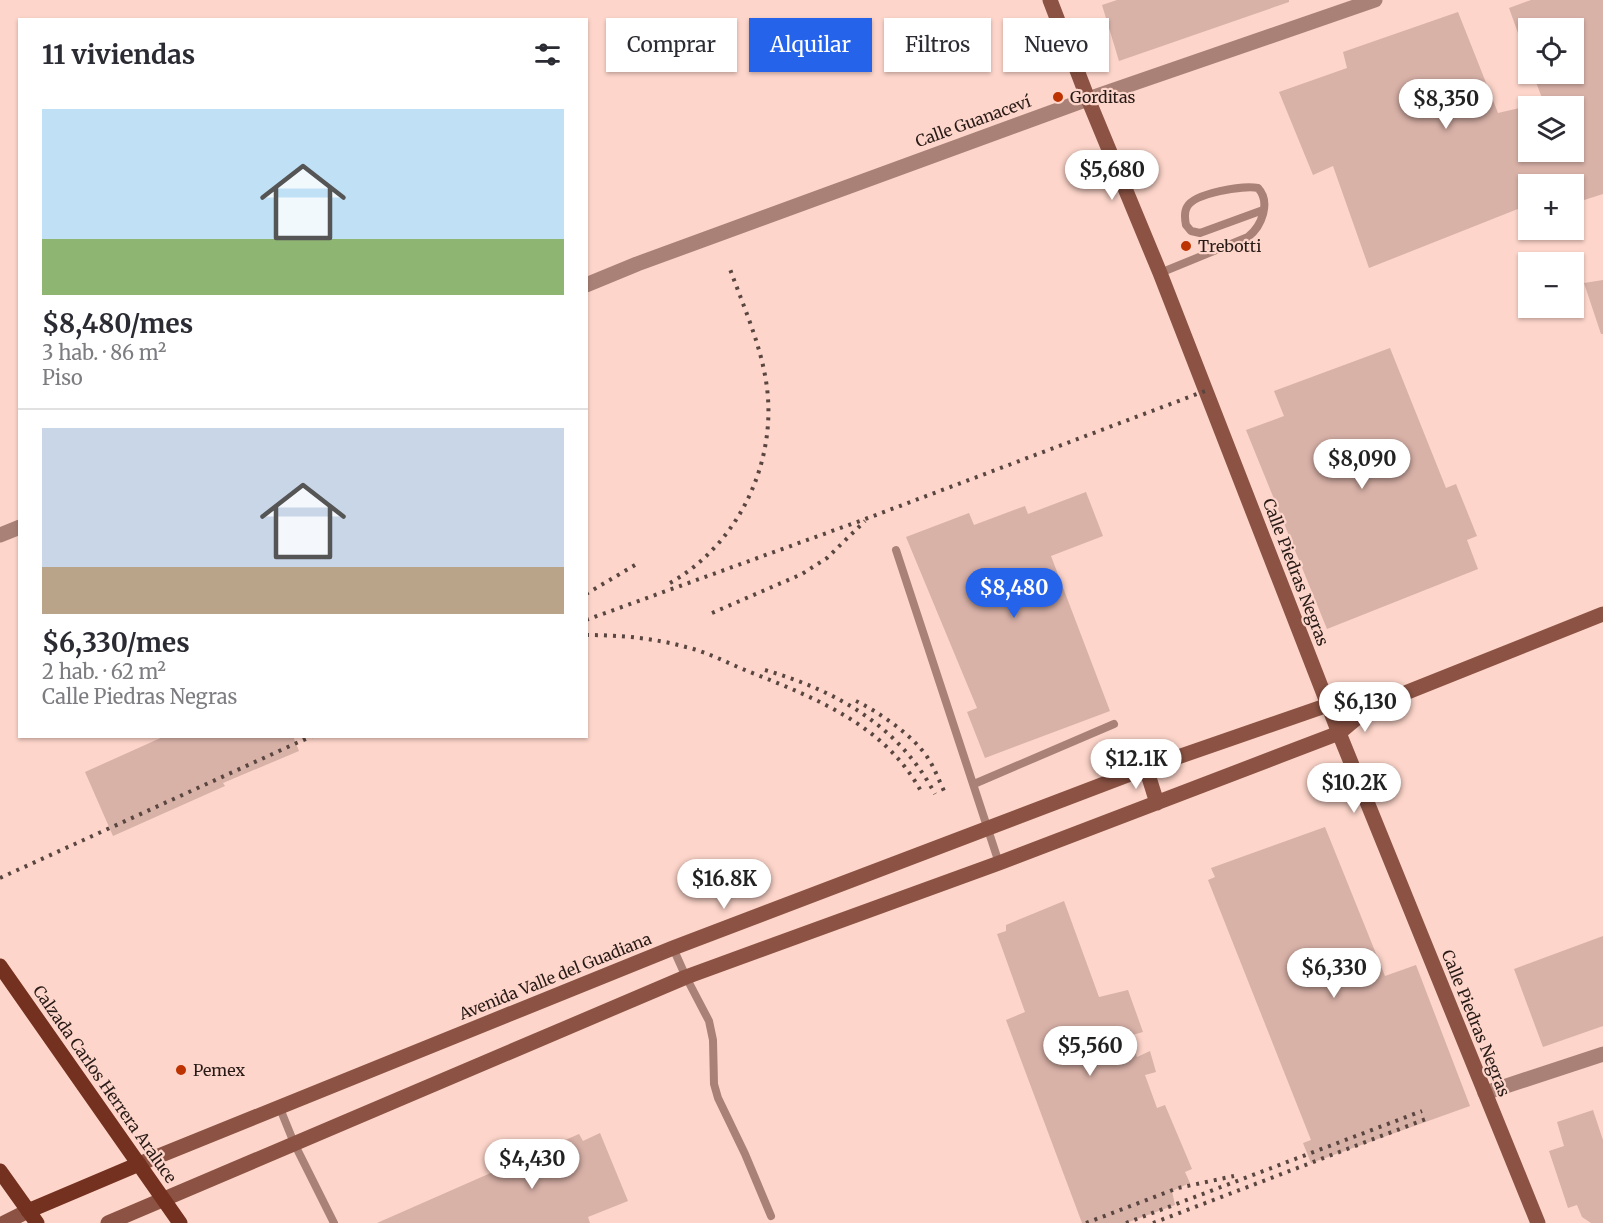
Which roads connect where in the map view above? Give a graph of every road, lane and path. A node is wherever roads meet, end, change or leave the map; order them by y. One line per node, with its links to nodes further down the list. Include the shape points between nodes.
1 (1050, 0): 3 (main road, Calle Piedras Negras)
2 (1375, 0): 3 (street, Calle Guanaceví)
3 (1088, 99): 5 (main road, Calle Piedras Negras); 6 (street, Calle Guanaceví)
4 (1263, 210): 4 (lane, via 1262,192 1241,187 1191,202 1186,208 1186,225 1200,233); 5 (lane, via 1258,229 1248,237)
5 (1160, 273): 11 (main road, Calle Piedras Negras)
6 (588, 284)
7 (18, 528): 8 (street)
8 (0, 535)
9 (896, 550): 16 (lane)
10 (1603, 614): 12 (main road)
11 (1328, 705): 12 (main road); 14 (main road, Calle Piedras Negras); 15 (main road, Avenida Valle del Guadiana)
12 (1370, 707): 14 (main road)
13 (1114, 724): 16 (lane)
14 (1339, 733): 17 (main road); 24 (main road, Calle Piedras Negras)
15 (1146, 768): 17 (main road); 18 (main road, Avenida Valle del Guadiana)
16 (974, 784): 18 (lane)
17 (1157, 803): 19 (main road)
18 (988, 826): 19 (lane); 20 (main road, Avenida Valle del Guadiana)
19 (999, 863): 22 (main road)
20 (673, 948): 22 (lane); 25 (main road, Avenida Valle del Guadiana)
21 (0, 966): 27 (main road, Calzada Carlos Herrera Araluce)
22 (686, 977): 26 (main road); 30 (lane, via 709,1021 718,1098)
23 (1603, 1054): 24 (street)
24 (1485, 1093): 36 (main road, Calle Piedras Negras)
25 (279, 1106): 26 (lane); 27 (main road, Avenida Valle del Guadiana)
26 (294, 1143): 29 (main road); 35 (lane)
27 (139, 1164): 29 (main road, Calzada Carlos Herrera Araluce); 31 (main road, Avenida Valle del Guadiana)
28 (0, 1171): 31 (main road)
29 (164, 1199): 33 (main road); 34 (main road, Calzada Carlos Herrera Araluce)
30 (771, 1216)
31 (32, 1217): 32 (main road, Avenida Valle del Guadiana)
32 (4, 1223)
33 (108, 1223)
34 (180, 1223)
35 (334, 1223)
36 (1538, 1223)

